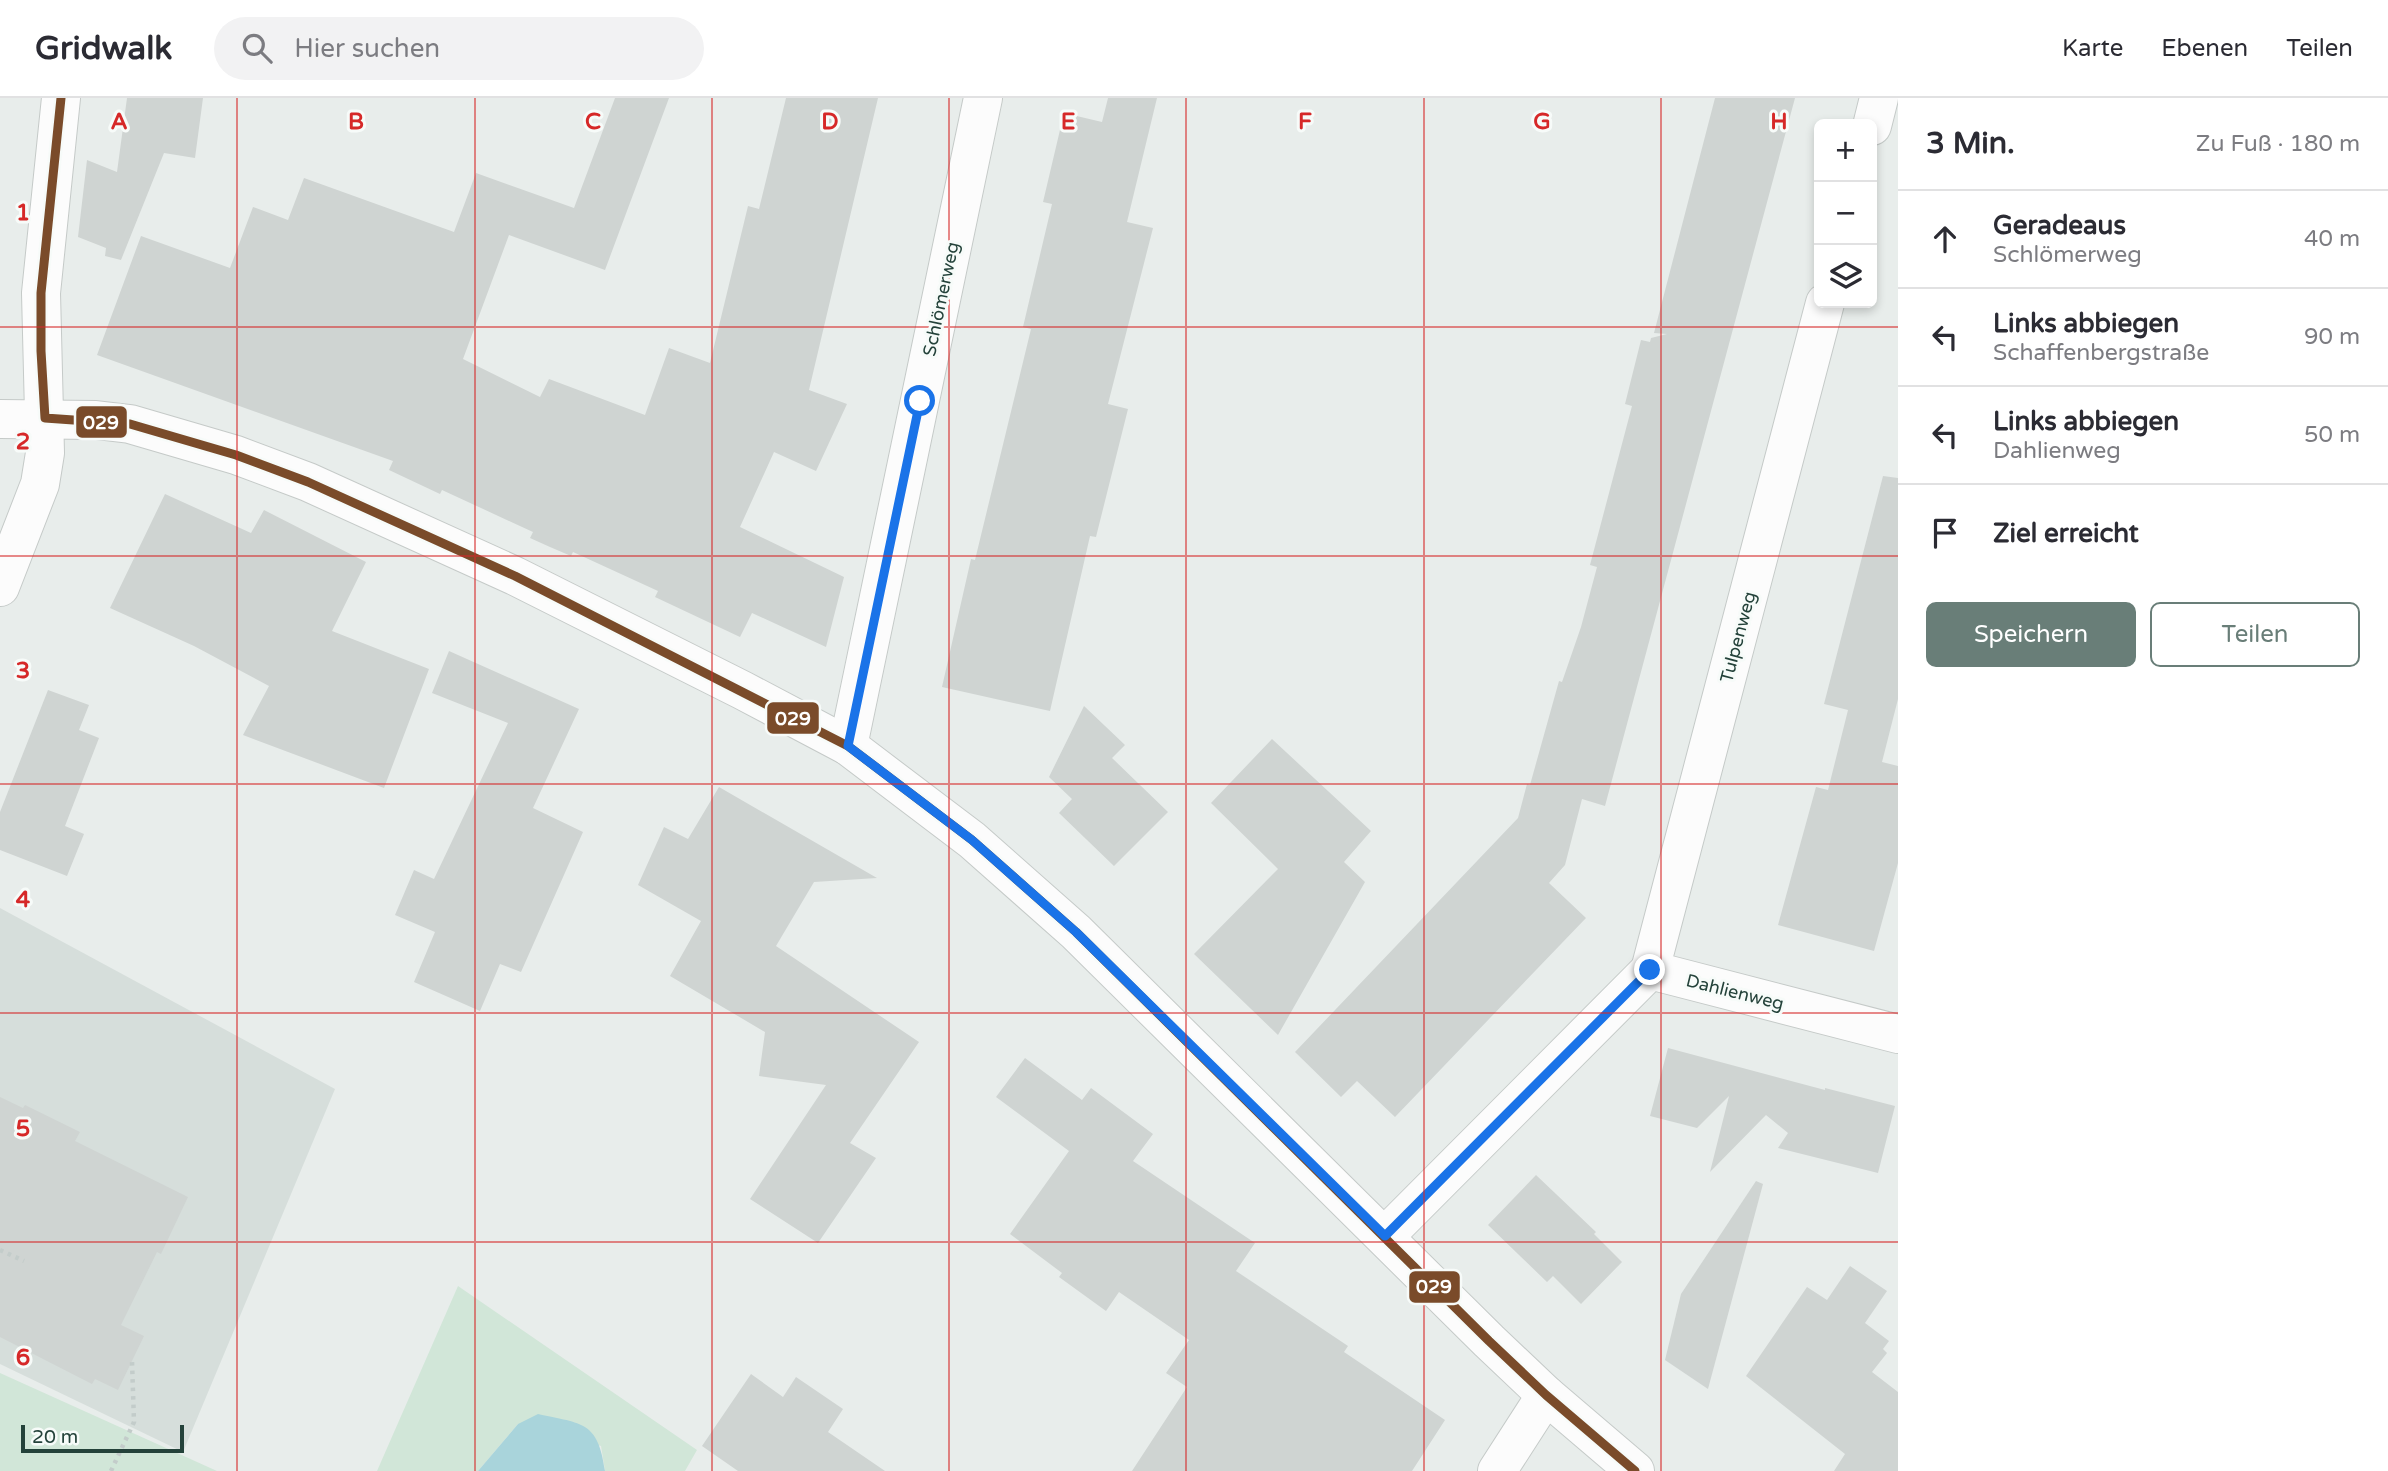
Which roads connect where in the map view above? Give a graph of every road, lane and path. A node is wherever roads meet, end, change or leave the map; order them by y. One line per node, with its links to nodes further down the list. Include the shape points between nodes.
1 (61, 98): 6 (street, via 41,293)
2 (983, 98): 9 (street, Schlömerweg)
3 (1879, 98): 4 (street)
4 (1874, 119)
5 (1824, 308): 10 (street, Tulpenweg)
6 (45, 418): 7 (street); 8 (street, via 40,484); 9 (street, via 130,424 308,482 503,571)
7 (0, 419)
8 (0, 587)
9 (848, 746): 12 (street, via 972,840 1076,932)
10 (1650, 970): 11 (street, Dahlienweg); 12 (street)
11 (1898, 1034)
12 (1385, 1236): 16 (street)
13 (0, 1250): 14 (path)
14 (24, 1261)
15 (132, 1361): 17 (path, via 134,1422)
16 (1546, 1395): 18 (street); 19 (street)
17 (111, 1471)
18 (1497, 1471)
19 (1635, 1471)

